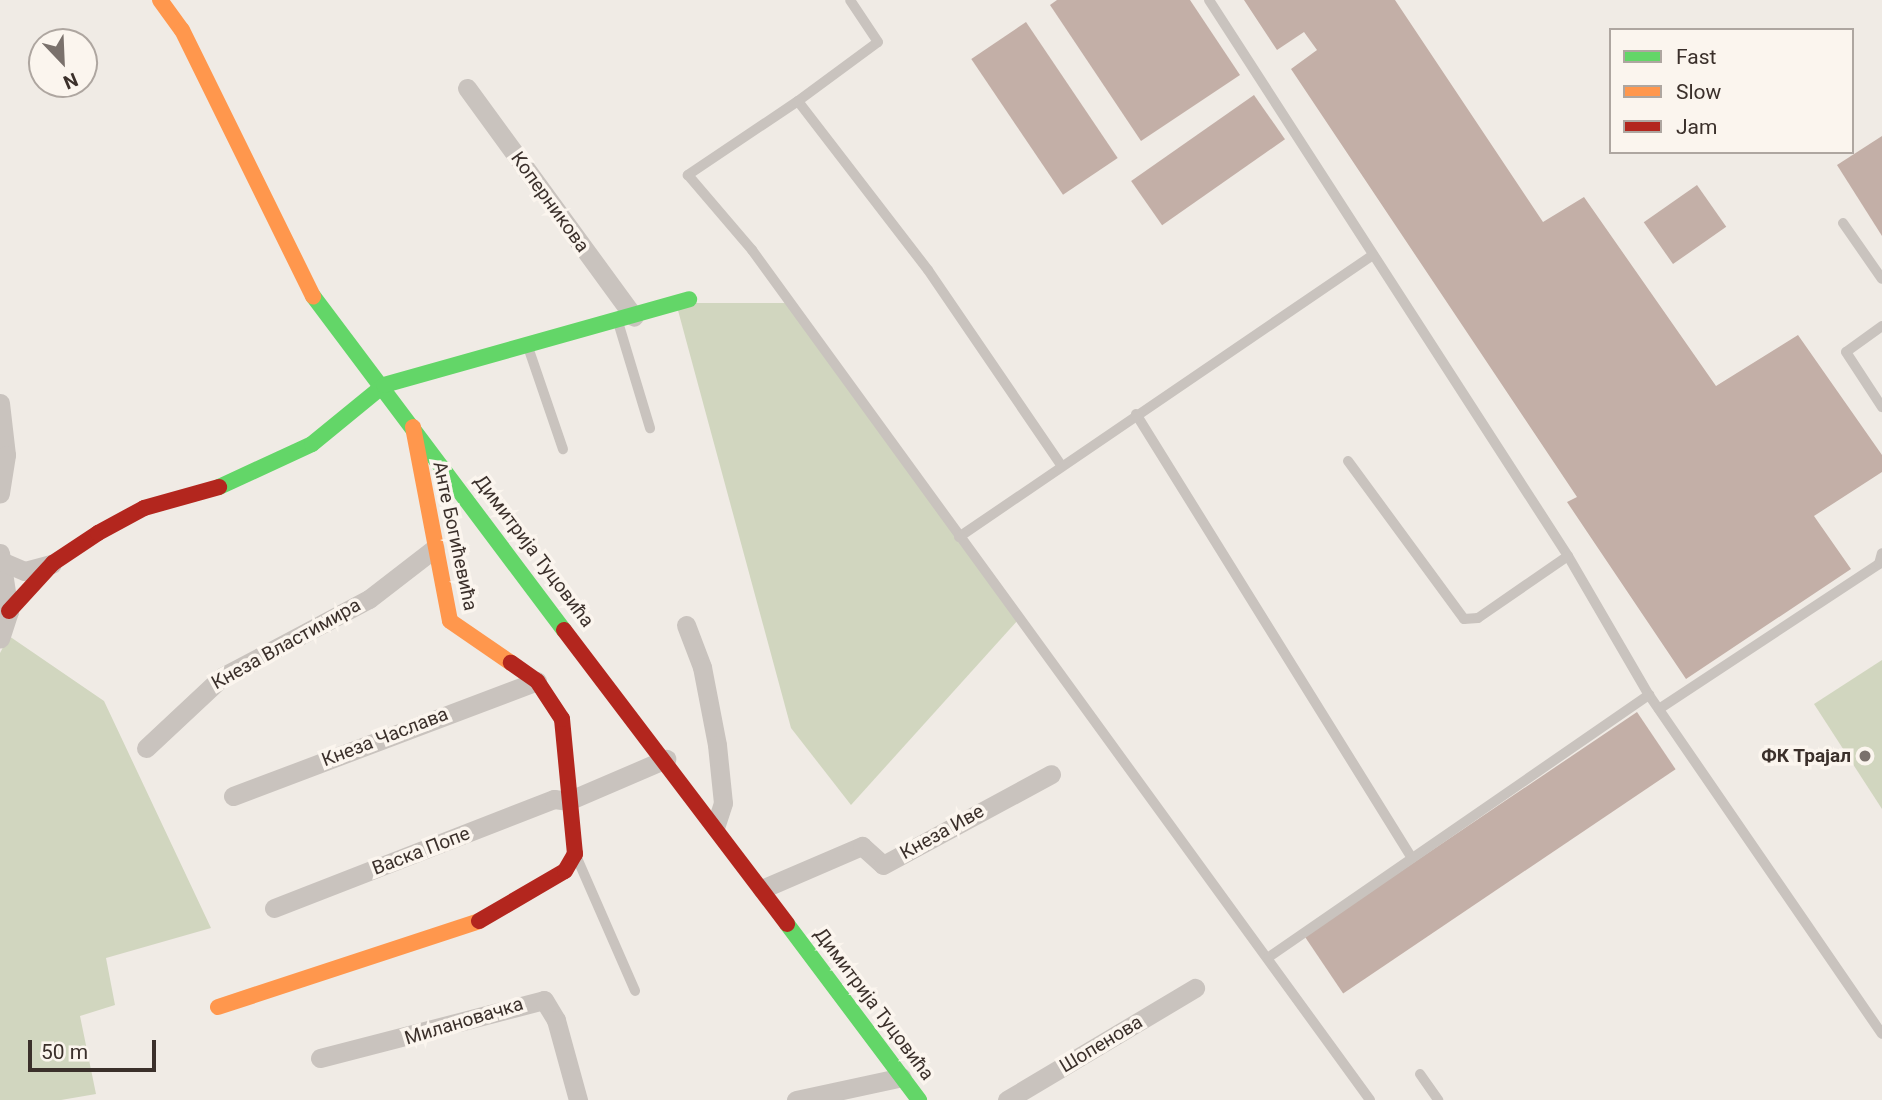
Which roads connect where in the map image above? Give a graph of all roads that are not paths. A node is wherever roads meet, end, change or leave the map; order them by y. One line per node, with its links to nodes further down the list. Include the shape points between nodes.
1 (160, 0): 13 (street, Димитрија Туцовића, via 182,30 294,267)
2 (850, 0): 5 (lane, via 878,42)
3 (1209, 0): 7 (lane)
4 (467, 88): 10 (street, Коперникова)
5 (798, 101): 21 (lane, via 928,270); 23 (lane, via 688,175 752,250)
6 (1843, 222): 8 (lane)
7 (1373, 256): 16 (lane); 26 (lane)
8 (1882, 279)
9 (689, 299): 10 (street)
10 (626, 320): 12 (street); 18 (lane, Коперникова)
11 (1882, 326): 15 (lane, via 1846,352)
12 (528, 346): 13 (street); 19 (lane)
13 (384, 385): 17 (street, Димитрија Туцовића); 28 (street, via 312,444 263,471 196,496 144,508)
14 (0, 403): 22 (street, via 6,455)
15 (1882, 407)
16 (1136, 414): 21 (lane); 42 (lane)
17 (412, 424): 24 (street, Анте Богићевића); 36 (street, Димитрија Туцовића)
18 (650, 428)
19 (563, 449)
20 (1348, 461): 26 (lane, via 1464,619 1478,618)
21 (1061, 465): 23 (lane)
22 (0, 494)
23 (958, 537): 45 (lane)
24 (435, 548): 32 (street, Анте Богићевића, via 450,621); 35 (street, Кнеза Властимира, via 369,599 222,677)
25 (1882, 553): 34 (lane, via 1879,564)
26 (1568, 556): 33 (lane)
27 (1, 557): 28 (street, via 32,571); 29 (street)
28 (52, 563): 29 (street)
29 (9, 611): 31 (street)
30 (686, 625): 40 (street, via 702,667 717,745 723,803)
31 (0, 639)
32 (537, 681): 38 (street, Кнеза Часлава); 39 (street, Анте Богићевића, via 562,719)
33 (1649, 695): 34 (lane); 42 (lane)
34 (1659, 709): 49 (lane)
35 (146, 748)
36 (666, 759): 39 (street, Васка Попе); 40 (street, Димитрија Туцовића)
37 (1051, 774): 43 (street, Кнеза Иве, via 883,865 862,846)
38 (233, 796)
39 (568, 801): 41 (street, Анте Богићевића); 44 (street, Васка Попе, via 554,799)
40 (715, 827): 43 (street, Димитрија Туцовића)
41 (575, 854): 47 (lane, Анте Богићевића); 48 (street, via 565,871 491,918)
42 (1410, 855): 45 (lane)
43 (762, 889): 52 (street, Димитрија Туцовића)
44 (274, 908)
45 (1269, 957): 57 (lane)
46 (1195, 988): 56 (street, Шопенова)
47 (635, 991)
48 (219, 1007)
49 (1882, 1034)
50 (320, 1058): 53 (street, Милановачка, via 402,1041 539,999 549,1002 556,1020)
51 (1420, 1074): 58 (lane)
52 (902, 1077): 54 (street); 55 (street, Димитрија Туцовића)
53 (578, 1100)
54 (796, 1100)
55 (919, 1100)
56 (1007, 1100)
57 (1370, 1100)
58 (1437, 1100)

